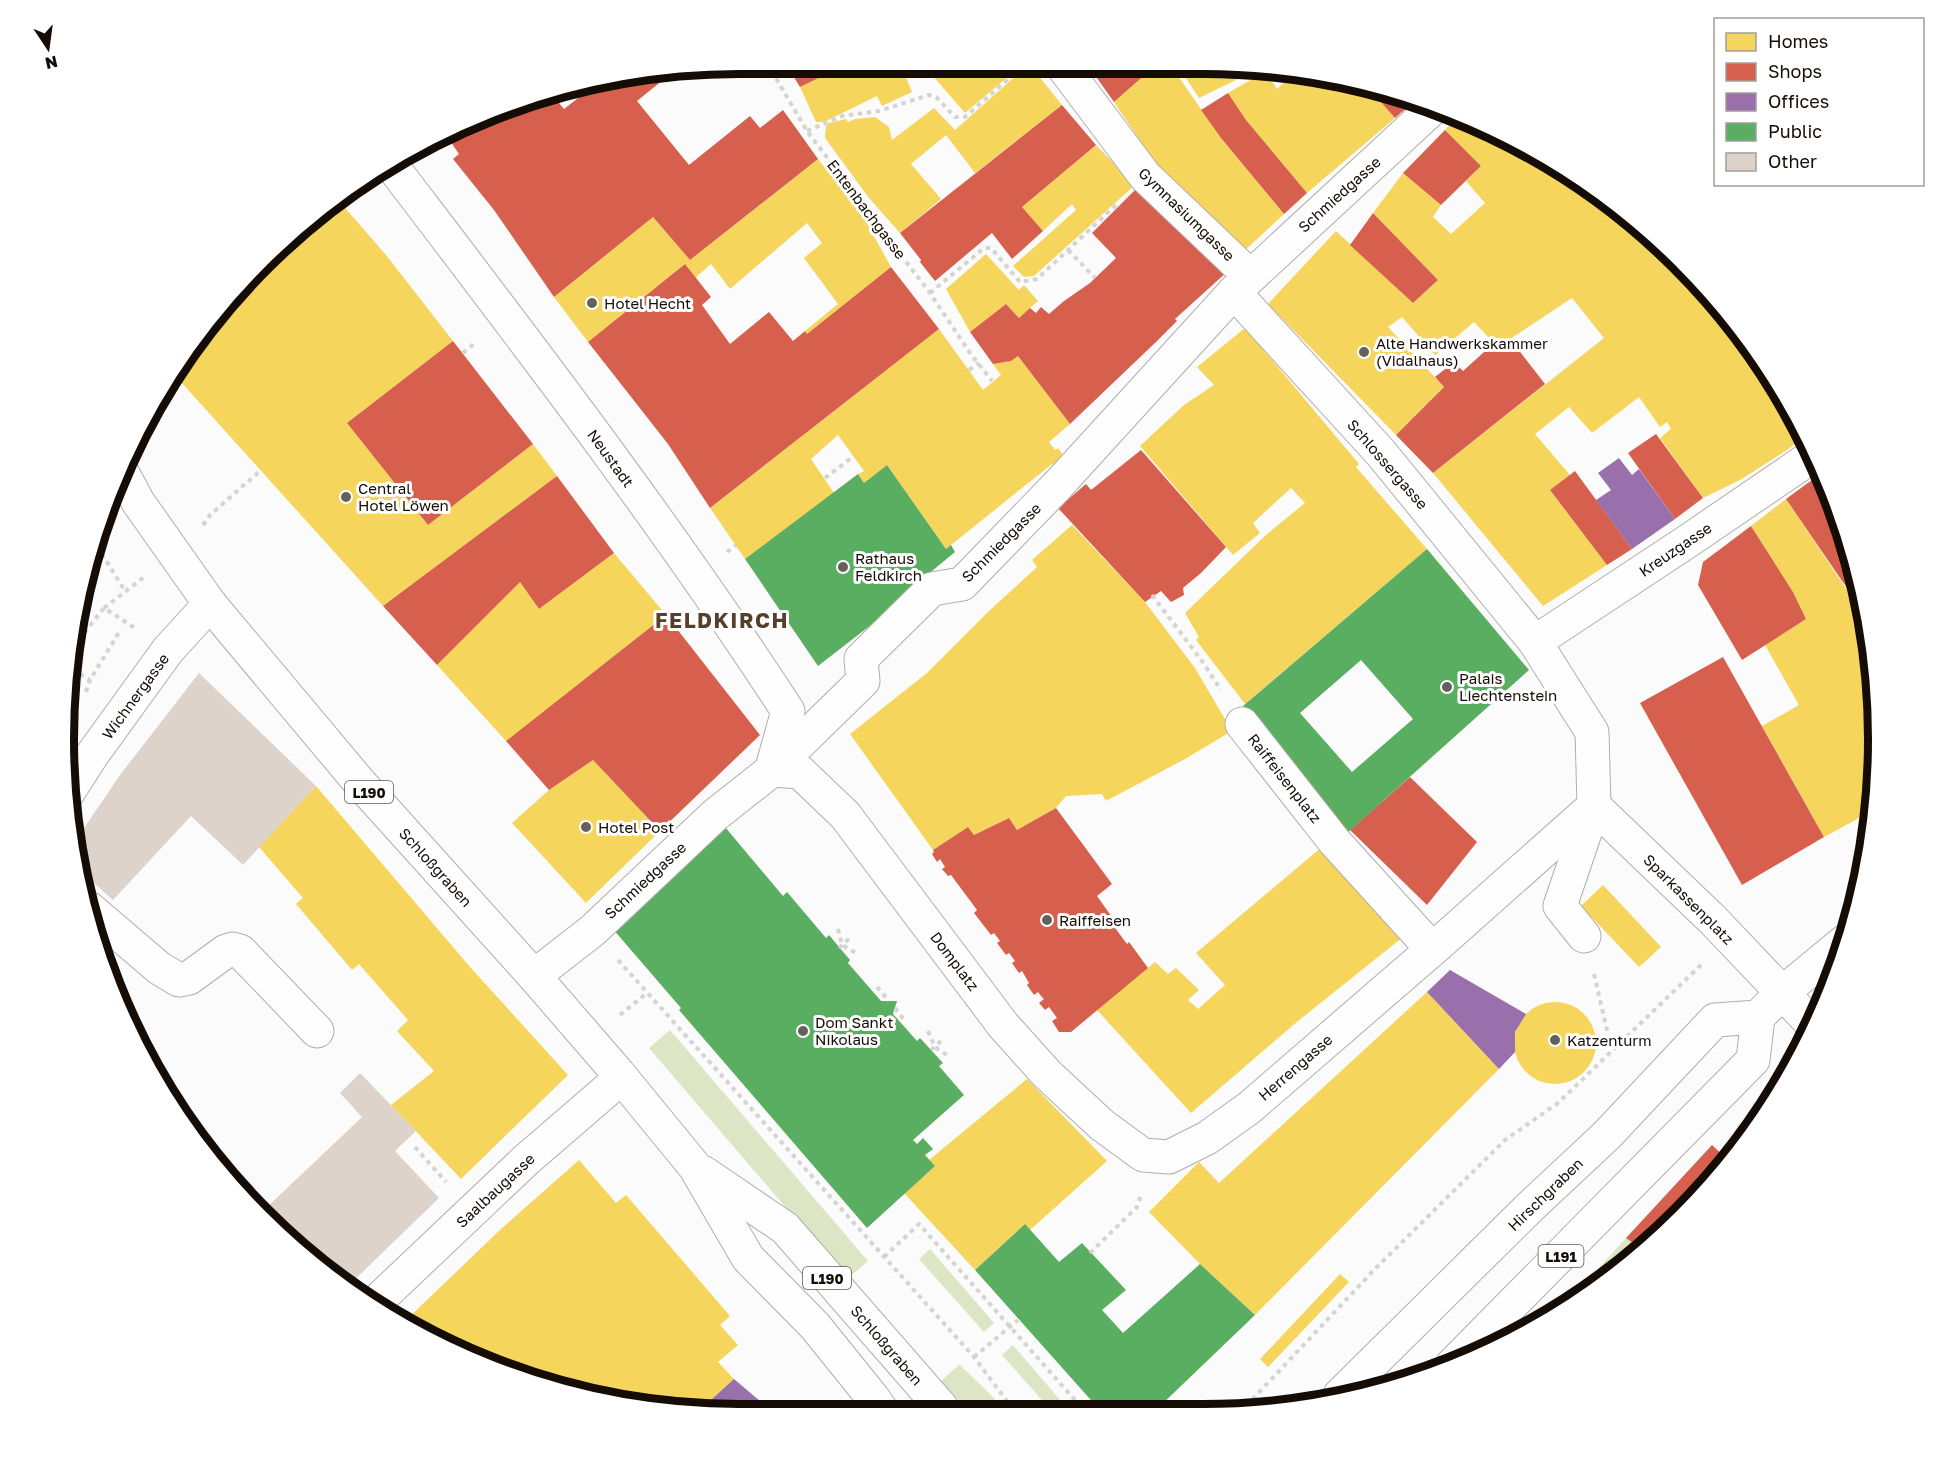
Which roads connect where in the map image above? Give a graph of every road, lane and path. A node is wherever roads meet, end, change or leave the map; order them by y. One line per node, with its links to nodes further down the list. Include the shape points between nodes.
1 (773, 74): 5 (path, Entenbachgasse)
2 (1014, 74): 5 (path, via 965,117 956,117 929,95 879,111 842,116)
3 (1068, 74): 7 (street, Gymnasiumgasse)
4 (1428, 113): 10 (street, Schmiedgasse)
5 (807, 131): 11 (path, Entenbachgasse)
6 (395, 170): 33 (street, Neustadt, via 690,565 788,711)
7 (1145, 176): 8 (path); 10 (street, Gymnasiumgasse)
8 (1068, 250): 9 (path); 11 (path, via 1037,279 1020,282 992,248 984,248)
9 (1095, 278)
10 (1242, 284): 27 (street, Schlossergasse); 33 (street, Schmiedgasse, via 962,584 932,589 861,658 863,681)
11 (930, 293): 12 (path, Entenbachgasse)
12 (978, 363): 13 (path); 14 (path, Entenbachgasse)
13 (969, 370)
14 (992, 381)
15 (854, 456): 18 (path)
16 (1807, 460): 27 (street, Kreuzgasse)
17 (261, 470): 20 (path)
18 (825, 478)
19 (126, 480): 24 (street, Schloßgraben / L190)
20 (210, 515)
21 (101, 552): 22 (path)
22 (125, 591)
23 (1152, 595): 32 (path, Raiffeisenplatz, via 1202,661)
24 (210, 604): 28 (street, Wichnergasse); 46 (street, Schloßgraben / L190, via 360,783)
25 (121, 629): 29 (path)
26 (82, 636): 28 (path, via 104,608)
27 (1535, 642): 35 (street, via 1592,732)
28 (168, 650): 34 (street, Wichnergasse)
29 (98, 669)
30 (77, 673): 31 (path)
31 (90, 680)
32 (1242, 724): 43 (street, Raiffeisenplatz, via 1334,841)
33 (772, 770): 38 (street, Schmiedgasse, via 715,815); 61 (street, Domplatz, via 800,772 845,815 1003,1025 1047,1074 1102,1125)
34 (75, 782)
35 (1594, 806): 39 (street, via 1560,906); 41 (street, Sparkassenplatz); 43 (street)
36 (97, 915): 54 (street, via 159,968 179,980 189,978 226,951 240,951)
37 (838, 929): 42 (path)
38 (592, 931): 46 (street, Schmiedgasse); 64 (path)
39 (1584, 936): 58 (path, via 1610,1043)
40 (850, 938): 42 (path)
41 (1729, 938): 48 (street, Sparkassenplatz); 58 (path)
42 (841, 946): 45 (path)
43 (1432, 949): 61 (street, Herrengasse, via 1248,1108 1207,1138 1169,1157)
44 (1833, 951): 48 (street)
45 (856, 953)
46 (534, 976): 60 (street, Schloßgraben / L190)
47 (877, 987): 49 (path)
48 (1782, 993): 51 (street); 52 (street, Sparkassenplatz)
49 (889, 1001)
50 (895, 1008): 53 (path)
51 (1758, 1017): 68 (street, L191, via 1753,1060); 70 (street, Hirschgraben, via 1715,1020 1607,1135)
52 (1807, 1018)
53 (904, 1021)
54 (316, 1031)
55 (928, 1031): 57 (path)
56 (942, 1040): 57 (path)
57 (933, 1049): 59 (path)
58 (1615, 1049): 71 (path, via 1558,1103 1505,1140 1375,1269)
59 (950, 1057)
60 (621, 1078): 62 (street, Schloßgraben / L190); 65 (street, Saalbaugasse, via 526,1160)
61 (1143, 1155): 63 (path, via 1142,1193 1137,1207)
62 (695, 1167): 72 (street, Schloßgraben / L190, via 748,1258 815,1326); 73 (street, Schloßgraben / L190, via 785,1228)
63 (1090, 1253)
64 (884, 1257): 67 (path, via 919,1224); 69 (path)
65 (380, 1298)
66 (1018, 1320): 67 (path)
67 (1011, 1327): 69 (path); 75 (path)
68 (1469, 1348)
69 (974, 1357): 74 (path)
70 (1347, 1388)
71 (1250, 1402)
72 (877, 1404)
73 (939, 1404)
74 (1009, 1404)
75 (1078, 1404)

